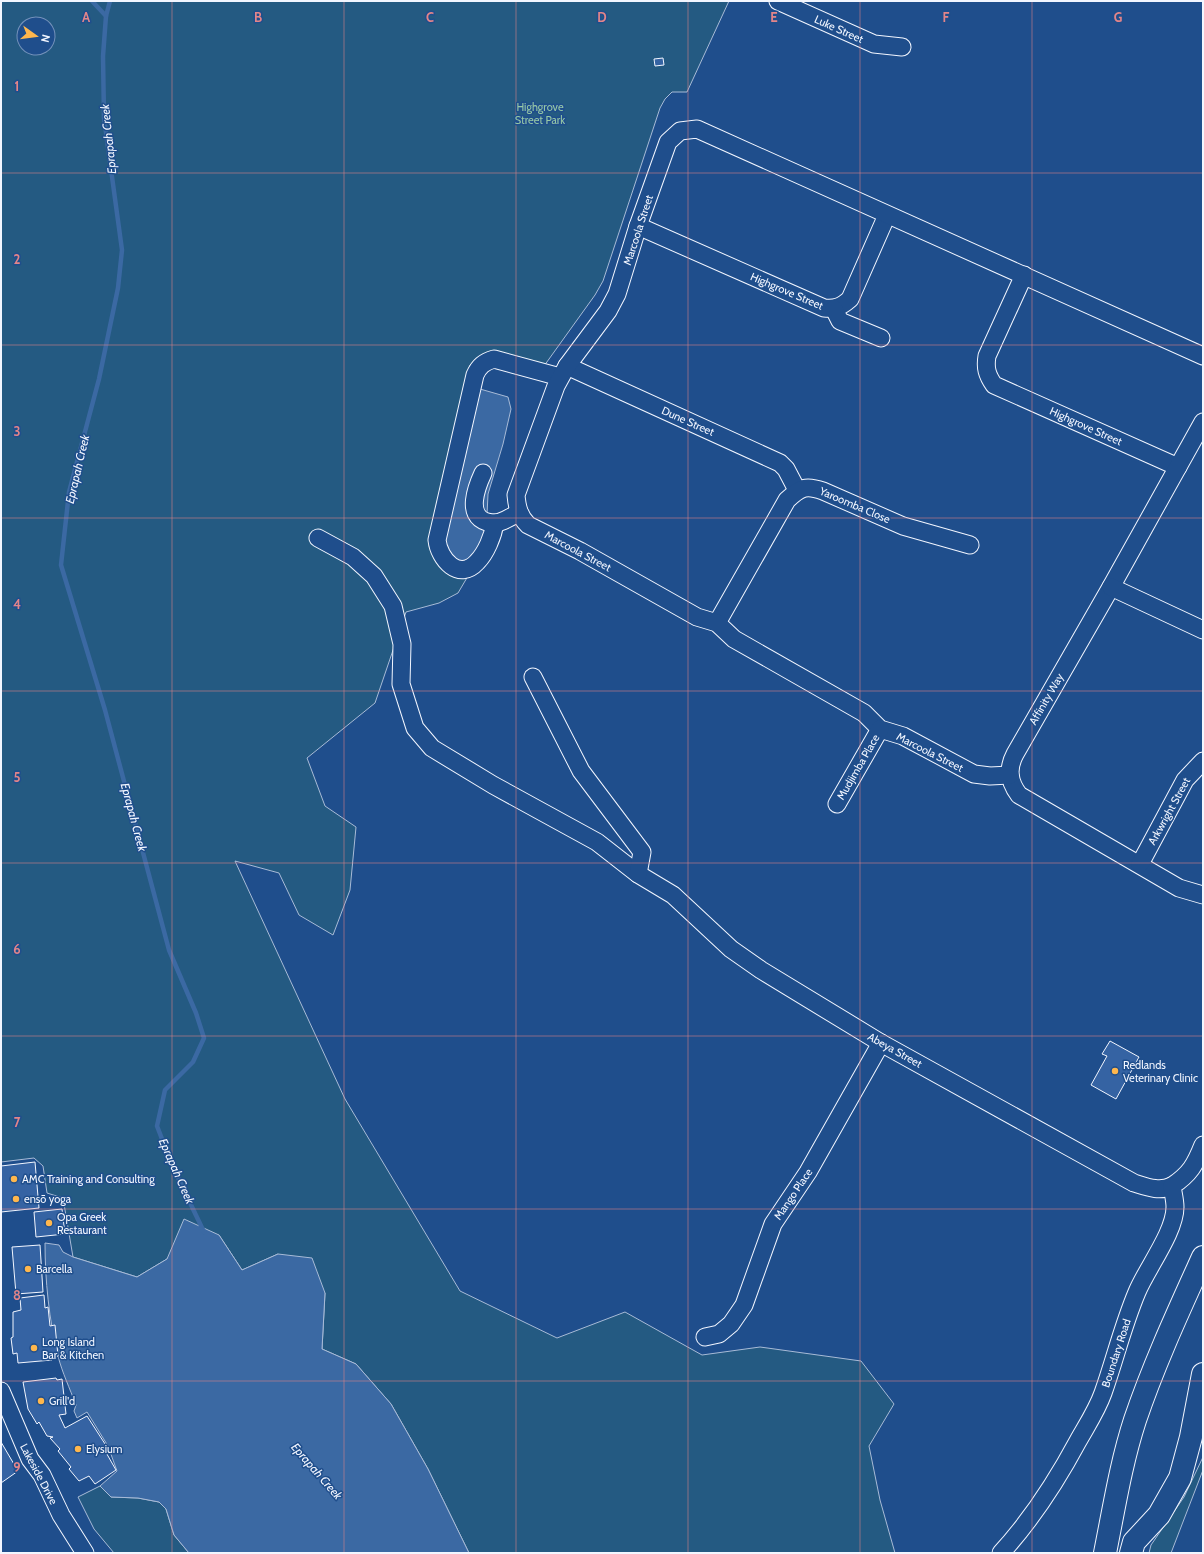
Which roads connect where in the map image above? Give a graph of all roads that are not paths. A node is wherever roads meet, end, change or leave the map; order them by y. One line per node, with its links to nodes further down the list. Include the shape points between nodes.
1 (778, 1): 2 (street, Luke Street, via 874,44)
2 (902, 47)
3 (887, 215): 4 (street, Marcoola Street, via 697,129 680,132 668,142); 5 (street); 6 (street, Highgrove Street, via 850,299 843,306)
4 (638, 226): 6 (street, Highgrove Street, via 824,308); 9 (street, Marcoola Street, via 617,294 608,311)
5 (1024, 275): 8 (street); 11 (street, Highgrove Street, via 987,356 985,366 994,385)
6 (834, 309): 7 (street, via 840,321)
7 (881, 338)
8 (1203, 356)
9 (563, 372): 13 (street, Dune Street, via 780,463); 14 (street, Marcoola Street, via 516,495); 15 (street, Dune Street, via 494,359 487,361 477,371 437,540 441,557 456,568 464,570 471,567 477,562 493,534)
10 (1203, 422): 11 (street, Affinity Way)
11 (1178, 467): 18 (street, Affinity Way)
12 (484, 473): 15 (street, via 477,487 475,510 483,521)
13 (797, 490): 17 (street, Yaroomba Close, via 810,487 823,491 903,526); 19 (street, via 787,500)
14 (519, 512): 15 (street); 19 (street, Marcoola Street, via 521,519 528,525 580,551 697,617)
15 (495, 523)
16 (318, 538): 27 (street, Abeya Street, via 353,557 374,576 393,606 402,644 402,684 414,728 432,748 597,842)
17 (970, 545)
18 (1111, 587): 20 (street); 24 (street, Affinity Way, via 1014,754 1010,763)
19 (717, 623): 22 (street, Marcoola Street, via 734,639 864,713)
20 (1203, 630)
21 (533, 677): 27 (street, via 581,771 642,852)
22 (880, 729): 24 (street, Marcoola Street, via 904,736 974,774); 25 (street, Mudjimba Place)
23 (1203, 761): 26 (street, Arkwright Street, via 1185,780)
24 (1010, 775): 26 (street, via 1012,786 1019,796)
25 (837, 804)
26 (1140, 864): 28 (street, via 1180,888)
27 (638, 874): 29 (street, Abeya Street, via 673,895 731,949 761,970)
28 (1203, 895)
29 (881, 1043): 31 (street, Abeya Street, via 1134,1183 1155,1189); 33 (street, Mango Place, via 808,1172 773,1224 744,1305 731,1324 719,1334)
30 (1203, 1145): 31 (street, via 1187,1176)
31 (1172, 1186): 38 (street, Boundary Road, via 1175,1208 1171,1226 1131,1306 1096,1410 1039,1508)
32 (1203, 1257): 36 (highway, via 1142,1400)
33 (705, 1337)
34 (1203, 1374): 41 (highway, via 1180,1478 1159,1515 1134,1542)
35 (1, 1390): 37 (street, Lakeside Drive, via 30,1459 42,1475 60,1515)
36 (1117, 1491): 39 (highway); 40 (highway)
37 (83, 1552)
38 (1001, 1553)
39 (1093, 1553)
40 (1105, 1553)
41 (1131, 1553)

